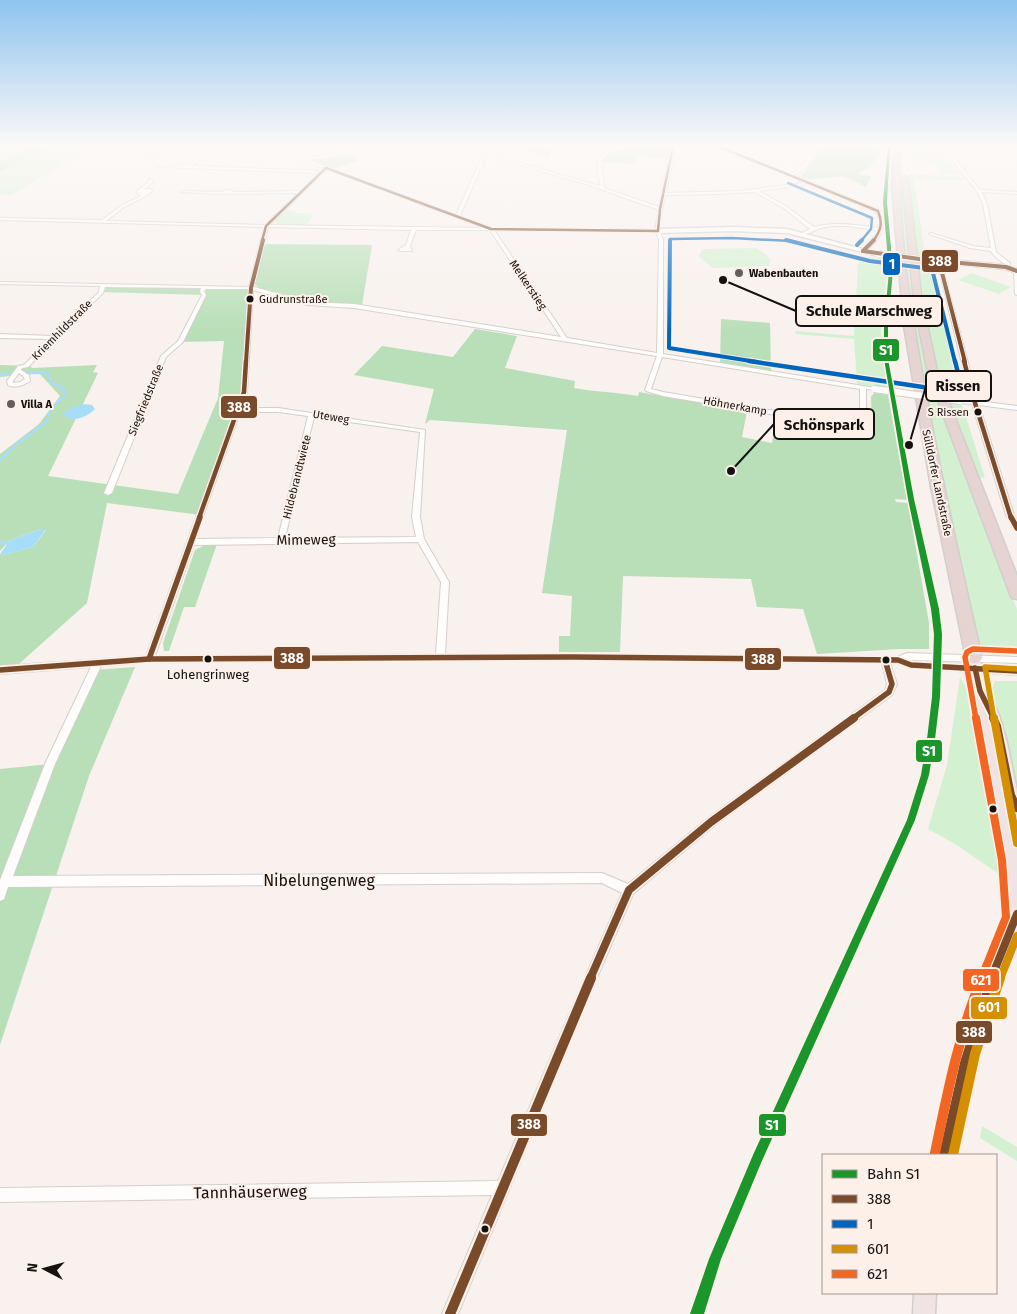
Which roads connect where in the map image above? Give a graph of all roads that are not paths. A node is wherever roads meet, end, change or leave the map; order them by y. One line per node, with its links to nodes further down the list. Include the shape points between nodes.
1 (120, 208): 13 (street)
2 (284, 208): 15 (street)
3 (437, 208): 11 (street)
4 (461, 208): 11 (street)
5 (786, 208): 17 (street)
6 (873, 208): 20 (street, via 881,214)
7 (897, 208): 62 (highway, Sülldorfer Landstraße, via 909,326 937,486)
8 (907, 208): 56 (highway, Sülldorfer Landstraße, via 918,302 930,364 942,403)
9 (986, 208): 25 (street)
10 (660, 209): 21 (street)
11 (458, 216): 14 (street)
12 (0, 218): 13 (street)
13 (104, 220): 15 (street)
14 (480, 224): 18 (street); 19 (street)
15 (266, 226): 16 (street); 34 (street)
16 (414, 228): 18 (street); 24 (street)
17 (812, 228): 20 (street, via 853,226); 22 (street)
18 (474, 229): 19 (street)
19 (491, 229): 21 (street); 38 (street, Melkerstieg)
20 (880, 230): 26 (street)
21 (658, 231): 22 (street, via 765,229); 39 (street, via 661,240)
22 (804, 234): 26 (street)
23 (931, 234): 25 (street)
24 (408, 246)
25 (993, 250): 28 (street)
26 (864, 251): 27 (street, bridge)
27 (939, 261): 28 (street); 46 (street)
28 (1007, 265): 29 (street)
29 (1016, 268): 30 (street)
30 (1017, 282): 35 (street)
31 (0, 283): 32 (street)
32 (103, 285): 33 (street); 37 (street, Kriemhildstraße, via 101,292)
33 (204, 287): 34 (street); 51 (street, Siegfriedstraße, via 204,295 180,342 164,356)
34 (251, 288): 38 (street, via 308,304 354,306); 48 (street, via 244,392)
35 (1017, 294)
36 (0, 336): 37 (street)
37 (54, 338): 40 (street, Kriemhildstraße)
38 (565, 340): 39 (street)
39 (660, 355): 43 (street); 50 (street, Höhnerkamp, via 647,387 651,392)
40 (19, 371): 41 (street, Kriemhildstraße); 42 (street, Kriemhildstraße)
41 (26, 375): 42 (street, Kriemhildstraße, via 27,381 16,385 10,383)
42 (14, 377)
43 (863, 388): 44 (street); 50 (street, via 863,421)
44 (874, 389): 45 (street, bridge)
45 (960, 401): 46 (street)
46 (976, 403): 47 (street); 52 (street, via 1010,515)
47 (1017, 408)
48 (238, 410): 49 (street, Uteweg); 55 (street)
49 (312, 414): 53 (street, Uteweg, via 423,431 416,517); 54 (street, Hildebrandtwiete)
50 (860, 426)
51 (108, 493)
52 (1017, 528)
53 (420, 539): 54 (street, Mimeweg); 58 (street, via 445,582)
54 (281, 540): 55 (street, Mimeweg)
55 (192, 542): 57 (street)
56 (1017, 594)
57 (149, 658): 58 (street); 61 (street)
58 (440, 658): 59 (street)
59 (885, 660): 62 (street, via 911,665); 68 (street, via 892,684 889,692 711,822)
60 (1017, 660): 62 (street)
61 (98, 662): 63 (street); 67 (street, via 50,764)
62 (975, 663): 64 (street); 65 (main road)
63 (0, 670)
64 (1017, 671)
65 (980, 691): 66 (main road, via 997,726 1011,795); 70 (main road, via 1010,859)
66 (1017, 808)
67 (5, 882): 68 (street, Nibelungenweg, via 602,878); 69 (street)
68 (629, 890): 72 (street)
69 (0, 895)
70 (1016, 916): 71 (main road, via 972,1032)
71 (944, 1154)
72 (501, 1188): 73 (street, Tannhäuserweg); 75 (street)
73 (0, 1195)
74 (925, 1294): 76 (main road)
75 (450, 1314)
76 (924, 1314)

